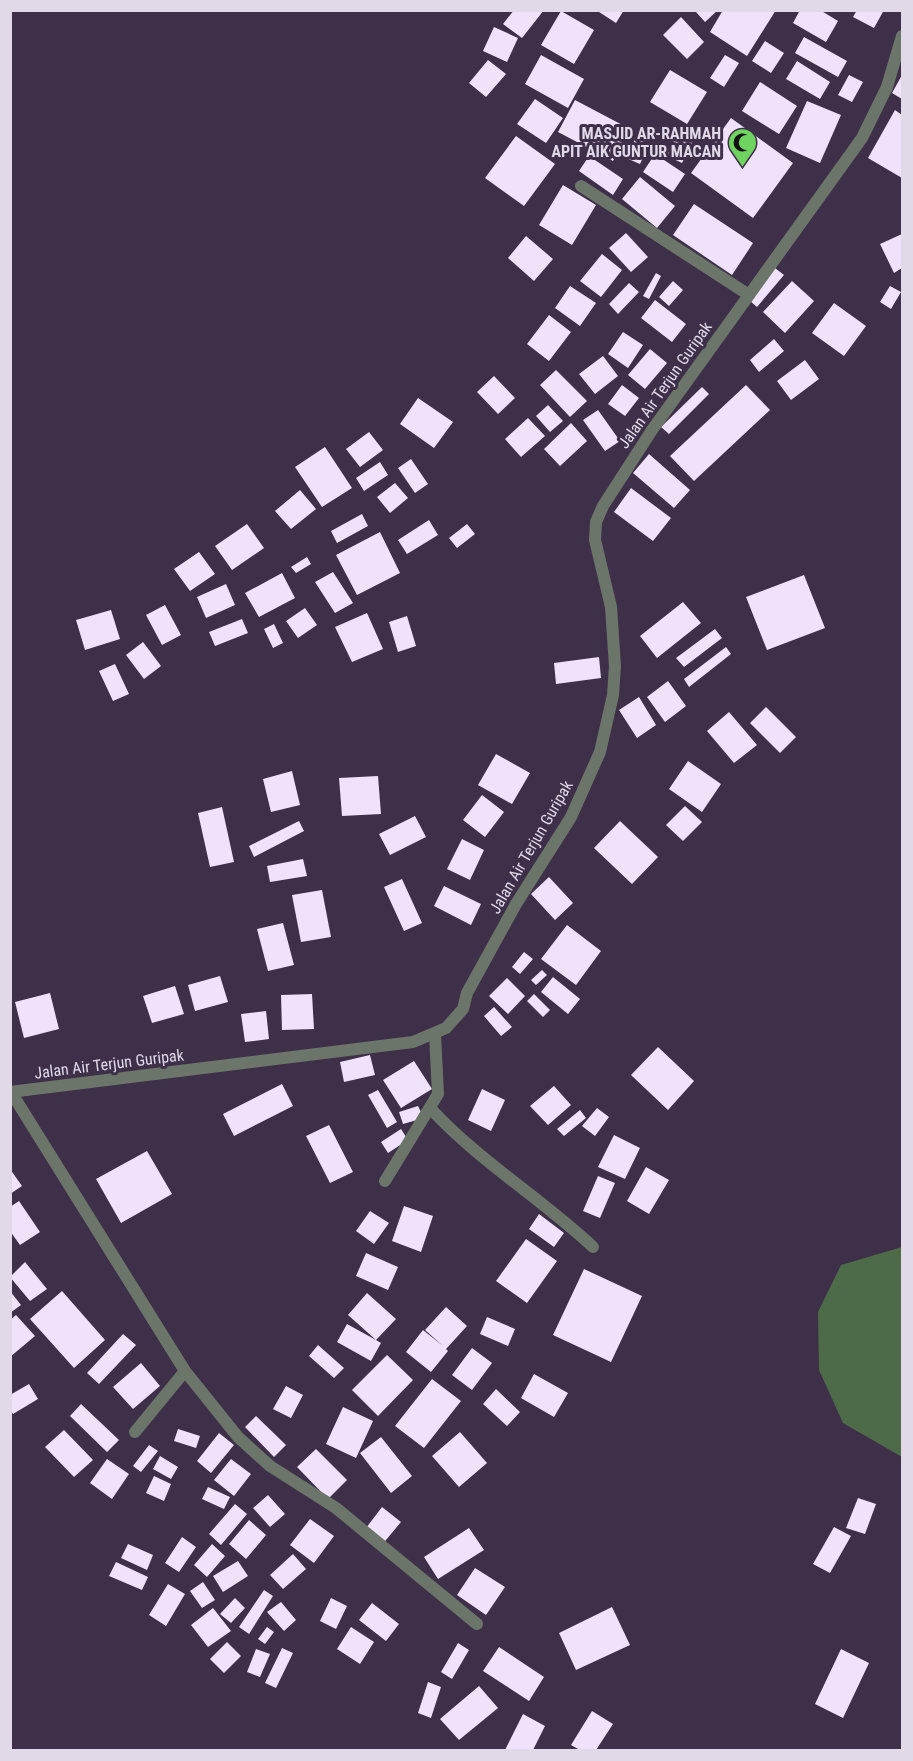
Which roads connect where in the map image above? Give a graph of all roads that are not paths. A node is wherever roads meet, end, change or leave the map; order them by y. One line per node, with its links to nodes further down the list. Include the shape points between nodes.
1 (903, 36): 3 (street, Jalan Air Terjun Guripak, via 887,87 862,138)
2 (581, 186): 3 (street)
3 (749, 294): 4 (street, Jalan Air Terjun Guripak, via 652,430 598,514 595,540 611,607 615,666 600,753 571,818 516,904 462,1009)
4 (435, 1034): 5 (street, Jalan Air Terjun Guripak, via 401,1044); 6 (street, via 438,1094)
5 (11, 1092): 9 (street)
6 (431, 1109): 7 (street); 8 (street)
7 (385, 1181)
8 (593, 1247)
9 (185, 1371): 10 (street); 11 (street, via 253,1453 336,1508)
10 (135, 1432)
11 (477, 1624)

